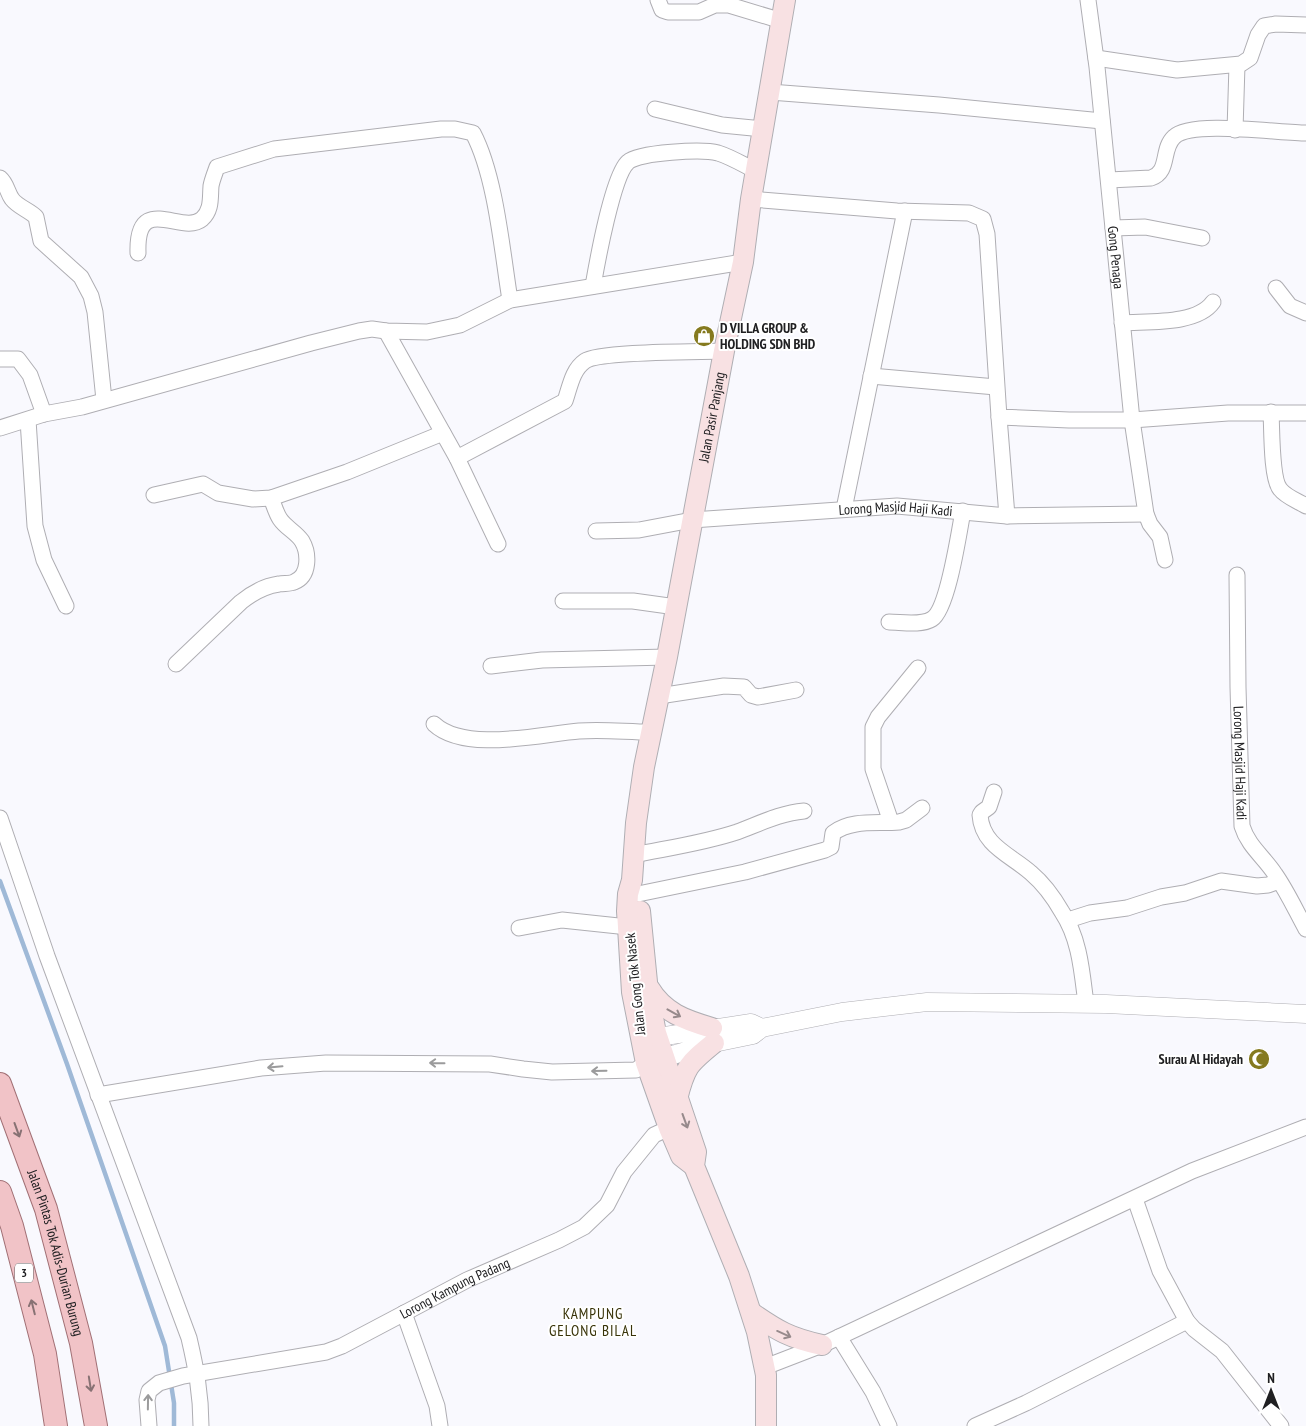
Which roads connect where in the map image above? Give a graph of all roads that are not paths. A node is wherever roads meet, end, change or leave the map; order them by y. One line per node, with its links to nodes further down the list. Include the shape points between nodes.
1 (658, 0): 4 (street, via 662,10 668,12 699,12 714,5 729,6)
2 (785, 0): 4 (main road, Jalan Pasir Panjang)
3 (1088, 0): 6 (street, Gong Penaga)
4 (782, 21): 8 (main road, Jalan Pasir Panjang)
5 (1306, 25): 7 (street, via 1264,26 1250,58)
6 (1096, 58): 7 (street, via 1177,70); 10 (street, Gong Penaga)
7 (1236, 65): 12 (street)
8 (770, 92): 10 (street); 11 (main road, Jalan Pasir Panjang)
9 (655, 109): 11 (street, via 722,125)
10 (1102, 121): 16 (street, Gong Penaga)
11 (763, 129): 14 (main road, Jalan Pasir Panjang)
12 (1235, 130): 13 (street); 16 (street, via 1182,132 1171,140 1162,169 1156,176)
13 (1306, 133)
14 (756, 171): 17 (main road, Jalan Pasir Panjang); 23 (street, via 717,153 651,155 628,162 621,171 610,207)
15 (0, 178): 34 (street, via 14,201 36,216 41,241 81,277 89,291 95,312)
16 (1109, 180): 19 (street, Gong Penaga)
17 (751, 199): 18 (street); 22 (main road, Jalan Pasir Panjang)
18 (905, 211): 32 (street); 33 (street, via 970,213 983,219 988,234)
19 (1113, 228): 20 (street, via 1145,226); 28 (street, Gong Penaga)
20 (1202, 238)
21 (138, 253): 25 (street, via 138,236 148,221 194,222 202,219 210,204 217,167 274,149 455,129 473,133 480,148 493,196)
22 (743, 262): 23 (street); 30 (main road, Jalan Pasir Panjang)
23 (593, 286): 25 (street)
24 (1276, 288): 27 (street, via 1290,306)
25 (510, 300): 29 (street, via 460,325 427,332)
26 (1213, 302): 28 (street, via 1204,311 1186,318)
27 (1306, 313)
28 (1122, 323): 40 (street, Gong Penaga)
29 (386, 331): 34 (street, via 359,331); 42 (street)
30 (724, 351): 43 (street, via 615,355 586,360 575,371 565,402); 51 (main road, Jalan Pasir Panjang)
31 (0, 359): 37 (street, via 18,359 30,375)
32 (871, 376): 33 (street); 47 (street)
33 (996, 387): 38 (street)
34 (104, 400): 37 (street)
35 (1271, 412): 36 (street); 40 (street); 46 (street, via 1274,471 1278,486)
36 (1306, 413)
37 (44, 414): 39 (street)
38 (999, 417): 40 (street); 50 (street)
39 (28, 420): 41 (street); 57 (street, via 35,526 44,560)
40 (1132, 420): 49 (street, Gong Penaga)
41 (0, 428)
42 (443, 434): 43 (street); 45 (street)
43 (457, 458): 53 (street)
44 (154, 496): 45 (street, via 203,484 218,493 253,499)
45 (271, 498): 61 (street, via 280,519 303,543 306,570 302,578 250,595)
46 (1306, 506)
47 (844, 509): 48 (street, Lorong Masjid Haji Kadi, via 897,506); 51 (street, Lorong Masjid Haji Kadi)
48 (962, 511): 50 (street, Lorong Masjid Haji Kadi); 59 (street, via 949,582 936,615 929,621)
49 (1146, 514): 50 (street, Lorong Masjid Haji Kadi); 54 (street, via 1160,537)
50 (1008, 516)
51 (692, 520): 52 (street, Lorong Masjid Haji Kadi, via 638,530); 58 (main road, Jalan Pasir Panjang)
52 (596, 531)
53 (498, 544)
54 (1165, 560)
55 (1237, 575): 75 (street, Lorong Masjid Haji Kadi, via 1242,826 1249,842)
56 (563, 601): 58 (street, via 633,601)
57 (66, 606)
58 (676, 607): 60 (main road, Jalan Pasir Panjang)
59 (889, 622)
60 (667, 657): 62 (street, via 542,660); 65 (main road, Jalan Pasir Panjang)
61 (176, 664)
62 (491, 666)
63 (918, 668): 72 (street, via 878,717 874,727 873,768)
64 (796, 690): 65 (street, via 758,697 751,695 744,686 724,686)
65 (659, 696): 67 (main road, Jalan Pasir Panjang)
66 (434, 724): 67 (street, via 441,730 461,736 499,740 577,731)
67 (651, 732): 73 (main road, Jalan Pasir Panjang)
68 (994, 792): 77 (street, via 989,807 980,815 986,835 996,847 1031,872)
69 (922, 808): 72 (street, via 906,820)
70 (804, 811): 74 (street, via 784,814 702,842)
71 (0, 818): 88 (street)
72 (891, 822): 76 (street, via 846,826 833,833 829,849 745,872)
73 (635, 833): 74 (main road, Jalan Gong Tok Nasek)
74 (634, 855): 76 (main road, Jalan Gong Tok Nasek)
75 (1279, 881): 77 (street, via 1257,886 1221,881 1185,894); 80 (street, Lorong Masjid Haji Kadi)
76 (635, 887): 78 (main road, Jalan Gong Tok Nasek, via 628,894); 81 (main road, Jalan Gong Tok Nasek)
77 (1068, 920): 82 (street, via 1078,949)
78 (628, 926): 79 (street, via 562,920); 85 (main road, Jalan Gong Tok Nasek, via 632,992)
79 (519, 928)
80 (1306, 929)
81 (647, 984): 84 (main road, one-way to 84, via 654,997 668,1010); 85 (main road, Jalan Gong Tok Nasek)
82 (1086, 1004): 83 (street); 84 (street, via 927,1002 842,1012 762,1028 752,1035)
83 (1306, 1014)
84 (713, 1036): 85 (street); 86 (street); 89 (main road, via 685,1072)
85 (649, 1039): 86 (main road, Jalan Gong Tok Nasek)
86 (654, 1061): 88 (street, one-way to 88, via 636,1070 552,1072 490,1064 326,1063 261,1068); 89 (main road, Jalan Gong Tok Nasek); 91 (main road, Jalan Gong Tok Nasek)
87 (0, 1084): 102 (main road, Jalan Pintas Tok Adis-Durian Burung, one-way to 102, via 46,1208 81,1343)
88 (98, 1095): 100 (street, via 189,1338)
89 (677, 1099): 92 (main road, Jalan Gong Tok Nasek, one-way to 92, via 696,1152)
90 (1306, 1127): 94 (street, via 1192,1171)
91 (669, 1128): 92 (main road, Jalan Gong Tok Nasek, via 681,1156); 96 (street, Lorong Kampung Padang, via 654,1135 624,1172 607,1205 584,1227 466,1280)
92 (694, 1166): 95 (main road, Jalan Gong Tok Nasek)
93 (0, 1192): 101 (main road, 3, one-way to 93, via 45,1354)
94 (1135, 1198): 97 (street, via 1160,1270); 98 (street)
95 (752, 1312): 98 (main road, one-way to 98, via 778,1331 798,1339); 99 (main road, Jalan Gong Tok Nasek)
96 (404, 1313): 100 (street, Lorong Kampung Padang, via 326,1352); 105 (street, via 437,1406)
97 (1187, 1321): 108 (street, via 1026,1404); 109 (street, via 1222,1351)
98 (830, 1341): 99 (street); 107 (street, via 874,1392)
99 (765, 1367): 106 (main road, Jalan Gong Tok Nasek)
100 (190, 1375): 103 (street, Lorong Kampung Padang, one-way to 100, via 149,1391 159,1383); 104 (street, via 200,1396)
101 (56, 1426)
102 (96, 1426)
103 (149, 1426)
104 (201, 1426)
105 (440, 1426)
106 (766, 1426)
107 (889, 1426)
108 (975, 1426)
109 (1281, 1426)

